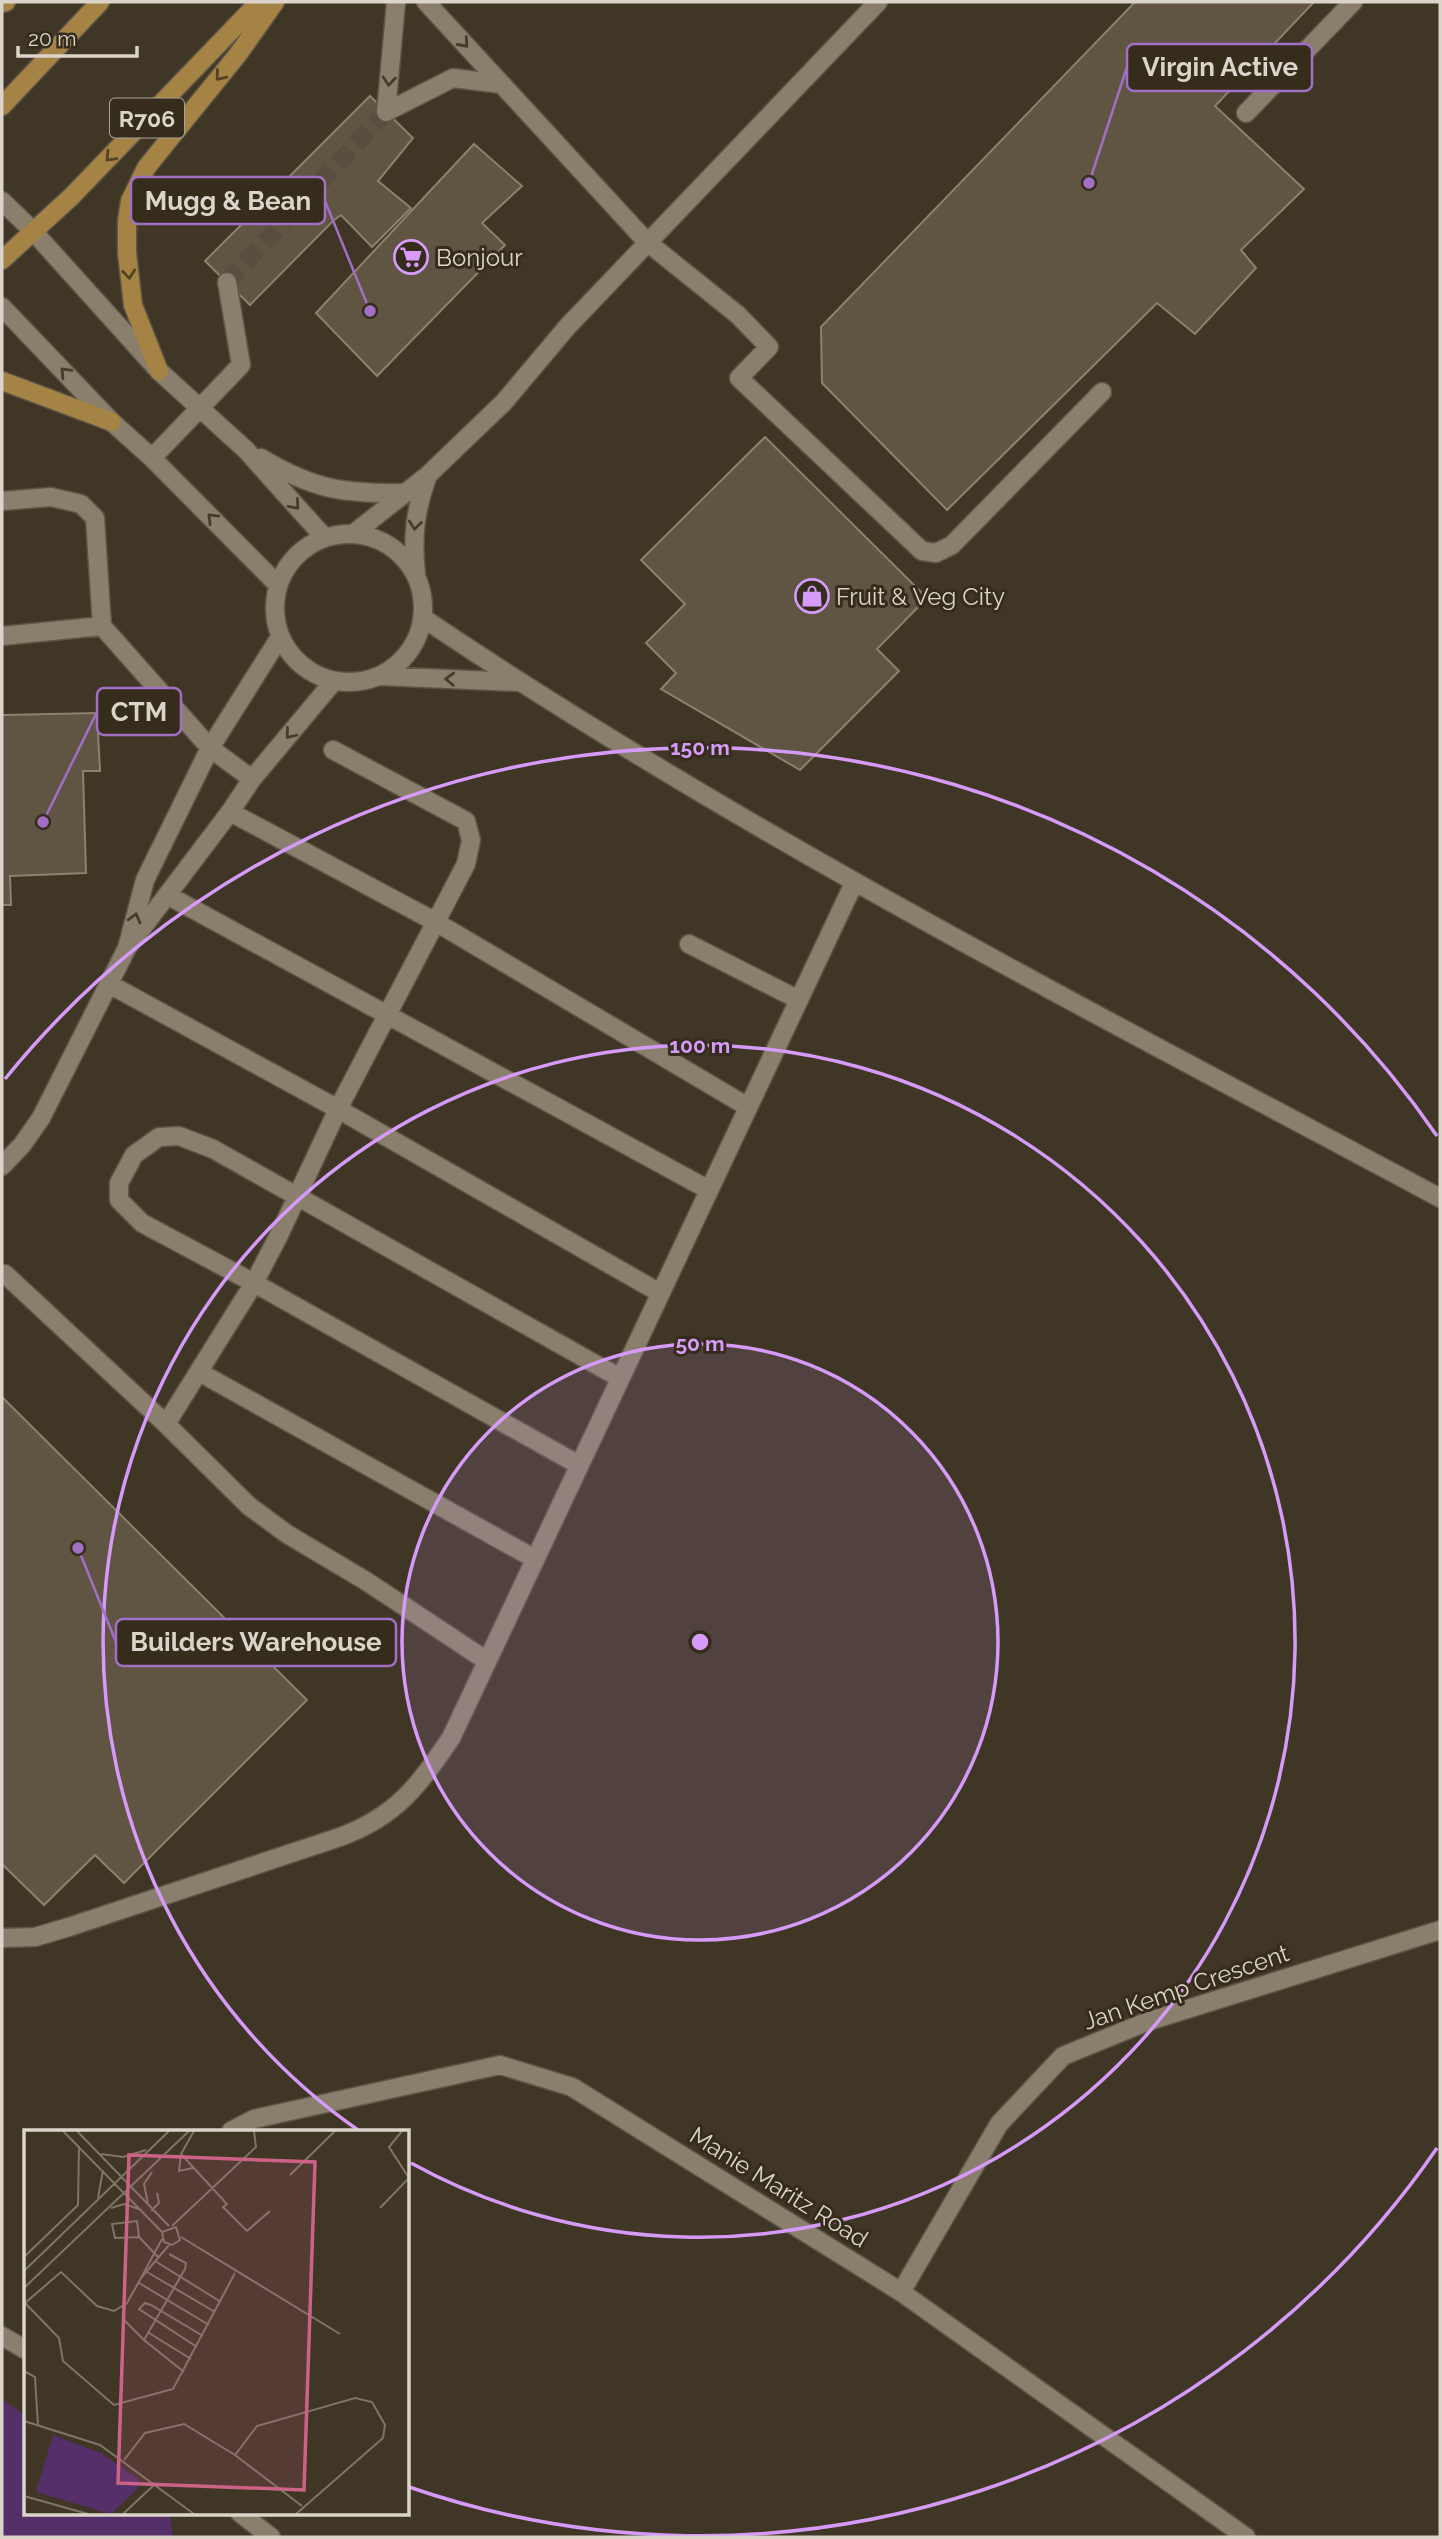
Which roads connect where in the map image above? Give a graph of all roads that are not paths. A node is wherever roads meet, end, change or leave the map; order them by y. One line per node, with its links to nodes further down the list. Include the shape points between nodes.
1 (100, 2): 9 (main road)
2 (259, 2): 12 (main road, R706, one-way to 12, via 71,197)
3 (275, 2): 17 (main road, one-way to 17, via 146,168 130,201 127,254 133,305)
4 (396, 2): 8 (street, one-way to 8, via 386,112 453,78)
5 (426, 2): 8 (street, one-way to 8)
6 (878, 2): 13 (street)
7 (1353, 2): 10 (street)
8 (501, 85): 13 (street)
9 (2, 106)
10 (1246, 113)
11 (2, 201): 12 (street)
12 (33, 230): 14 (main road, R706); 17 (street)
13 (647, 242): 19 (street, via 738,315 769,347 739,377 922,551 944,551 952,545); 24 (street, via 504,402)
14 (2, 260)
15 (227, 282): 20 (street, via 241,365)
16 (2, 307): 21 (street, one-way to 16)
17 (159, 371): 20 (street)
18 (2, 381): 21 (main road)
19 (1102, 392)
20 (200, 408): 22 (street); 23 (street)
21 (112, 422): 23 (street)
22 (246, 450): 25 (street, via 327,489); 28 (street, one-way to 28)
23 (152, 458): 30 (street, one-way to 23)
24 (428, 475): 25 (street); 29 (street, one-way to 29, via 415,518)
25 (406, 493): 27 (street)
26 (2, 501): 32 (street, via 51,497 82,504 95,518)
27 (354, 534): 28 (street); 29 (street, via 379,540 401,555)
28 (324, 537): 30 (street, via 296,556)
29 (416, 576): 31 (street)
30 (278, 584): 34 (street, via 274,611)
31 (423, 618): 35 (street, via 416,642 400,662); 37 (street)
32 (102, 626): 33 (street); 38 (street)
33 (2, 636)
34 (280, 637): 36 (street, via 292,657 311,673); 38 (street)
35 (380, 676): 36 (street); 37 (street, one-way to 35)
36 (334, 681): 40 (street, one-way to 40)
37 (518, 682): 42 (street)
38 (209, 748): 40 (street); 46 (street, one-way to 38, via 145,880)
39 (333, 750): 44 (street, via 466,821 471,840 466,864)
40 (252, 779): 41 (street)
41 (230, 812): 43 (street); 44 (street)
42 (854, 883): 48 (street); 55 (street)
43 (167, 895): 46 (street); 49 (street)
44 (434, 921): 49 (street); 50 (street)
45 (689, 944): 48 (street)
46 (127, 948): 47 (street)
47 (109, 984): 51 (street); 52 (street, via 41,1118)
48 (799, 1000): 50 (street)
49 (386, 1014): 51 (street); 53 (street)
50 (748, 1107): 53 (street)
51 (338, 1109): 54 (street); 58 (street)
52 (2, 1166)
53 (709, 1190): 58 (street)
54 (297, 1197): 57 (street); 57 (street, via 212,1149 179,1136 159,1137 134,1155 119,1183 119,1200 142,1223); 60 (street)
55 (1440, 1198)
56 (5, 1274): 61 (street)
57 (254, 1283): 59 (street); 62 (street)
58 (660, 1293): 60 (street)
59 (199, 1372): 61 (street); 63 (street)
60 (620, 1378): 62 (street)
61 (166, 1424): 64 (street, via 249,1506)
62 (579, 1465): 63 (street)
63 (535, 1559): 64 (street)
64 (487, 1661): 66 (street, via 451,1738 432,1765 406,1799 365,1828 69,1927 35,1937)
65 (1440, 1930): 68 (street, Jan Kemp Crescent, via 1146,2022 1063,2056 999,2124)
66 (2, 1938)
67 (233, 2130): 68 (street, Manie Maritz Road, via 254,2119 500,2065 572,2087)
68 (901, 2292): 73 (street, Manie Maritz Road)
69 (2, 2336): 70 (street)
70 (24, 2349)
71 (241, 2514): 72 (street)
72 (271, 2537)
73 (1246, 2537)

